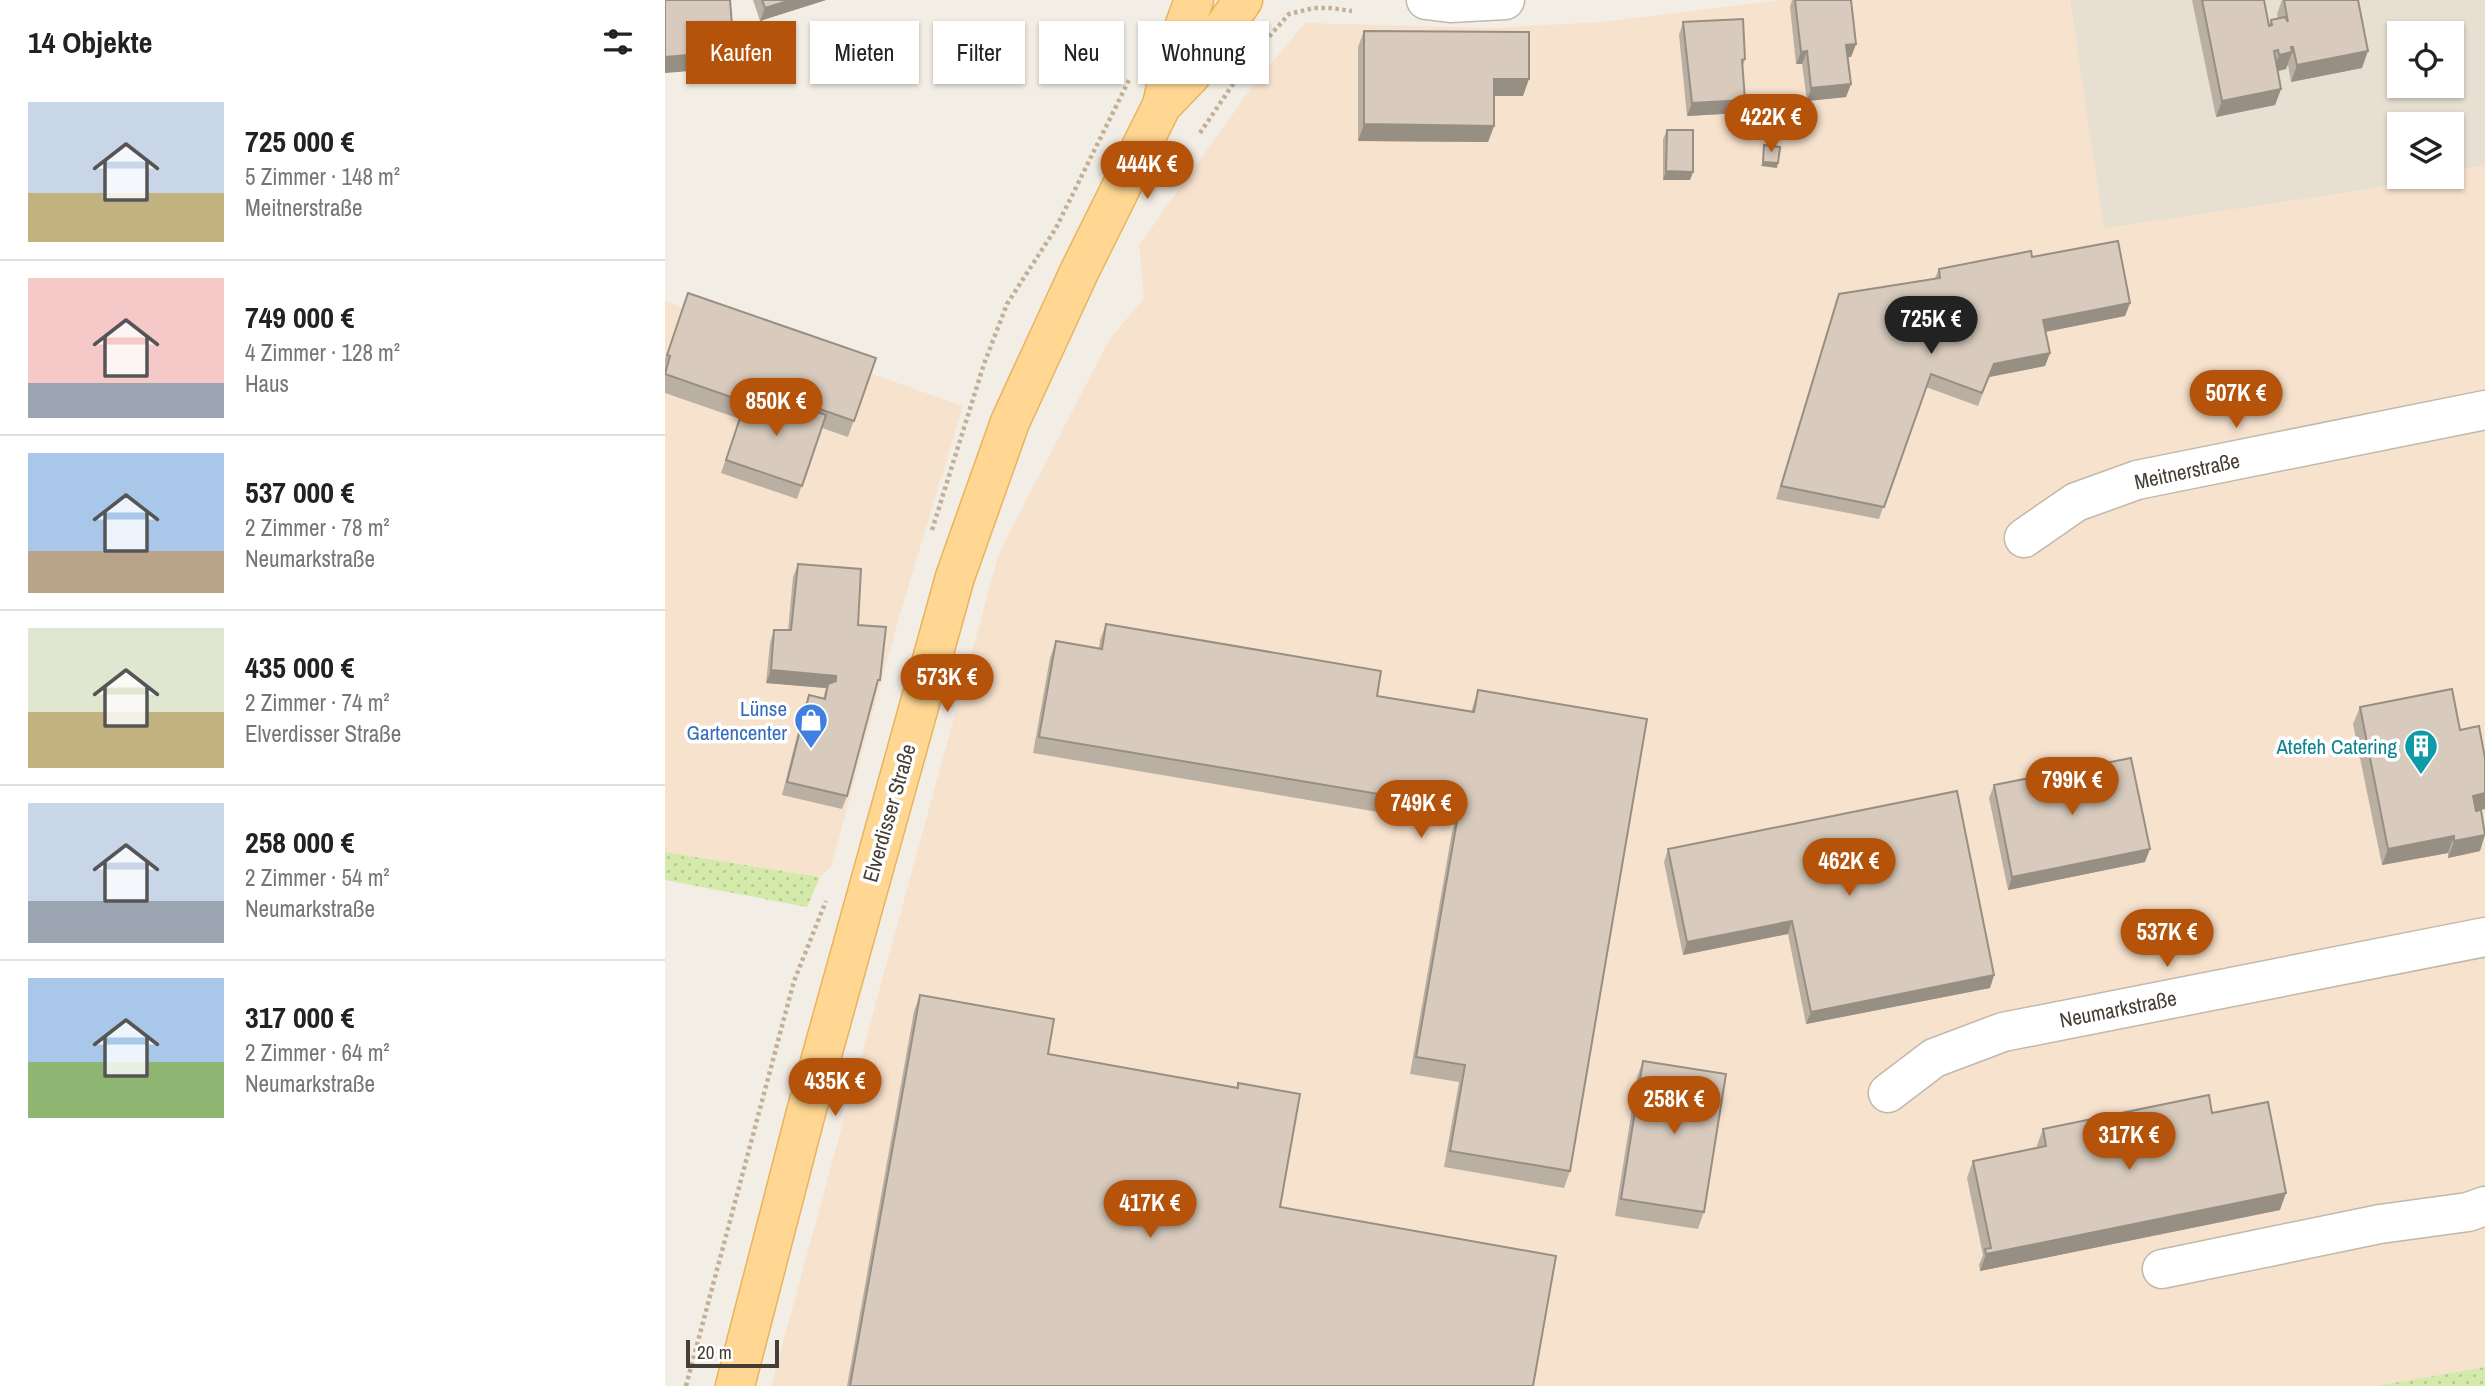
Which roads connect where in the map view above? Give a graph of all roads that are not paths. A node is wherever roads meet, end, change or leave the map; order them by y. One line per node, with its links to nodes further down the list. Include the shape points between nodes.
1 (1194, 0): 5 (main road, Elverdisser Straße, via 1172,60)
2 (1243, 0): 5 (main road, Elverdisser Straße, via 1191,75)
3 (1426, 0): 4 (street)
4 (1504, 0)
5 (1162, 105): 12 (main road, Elverdisser Straße, via 1010,422 955,577)
6 (2485, 410): 7 (street, Meitnerstraße, via 2137,481 2076,502)
7 (2024, 538)
8 (2485, 937): 9 (street, Neumarkstraße, via 2003,1032 1934,1058)
9 (1888, 1093)
10 (2485, 1206): 11 (street)
11 (2162, 1269)
12 (735, 1386)

